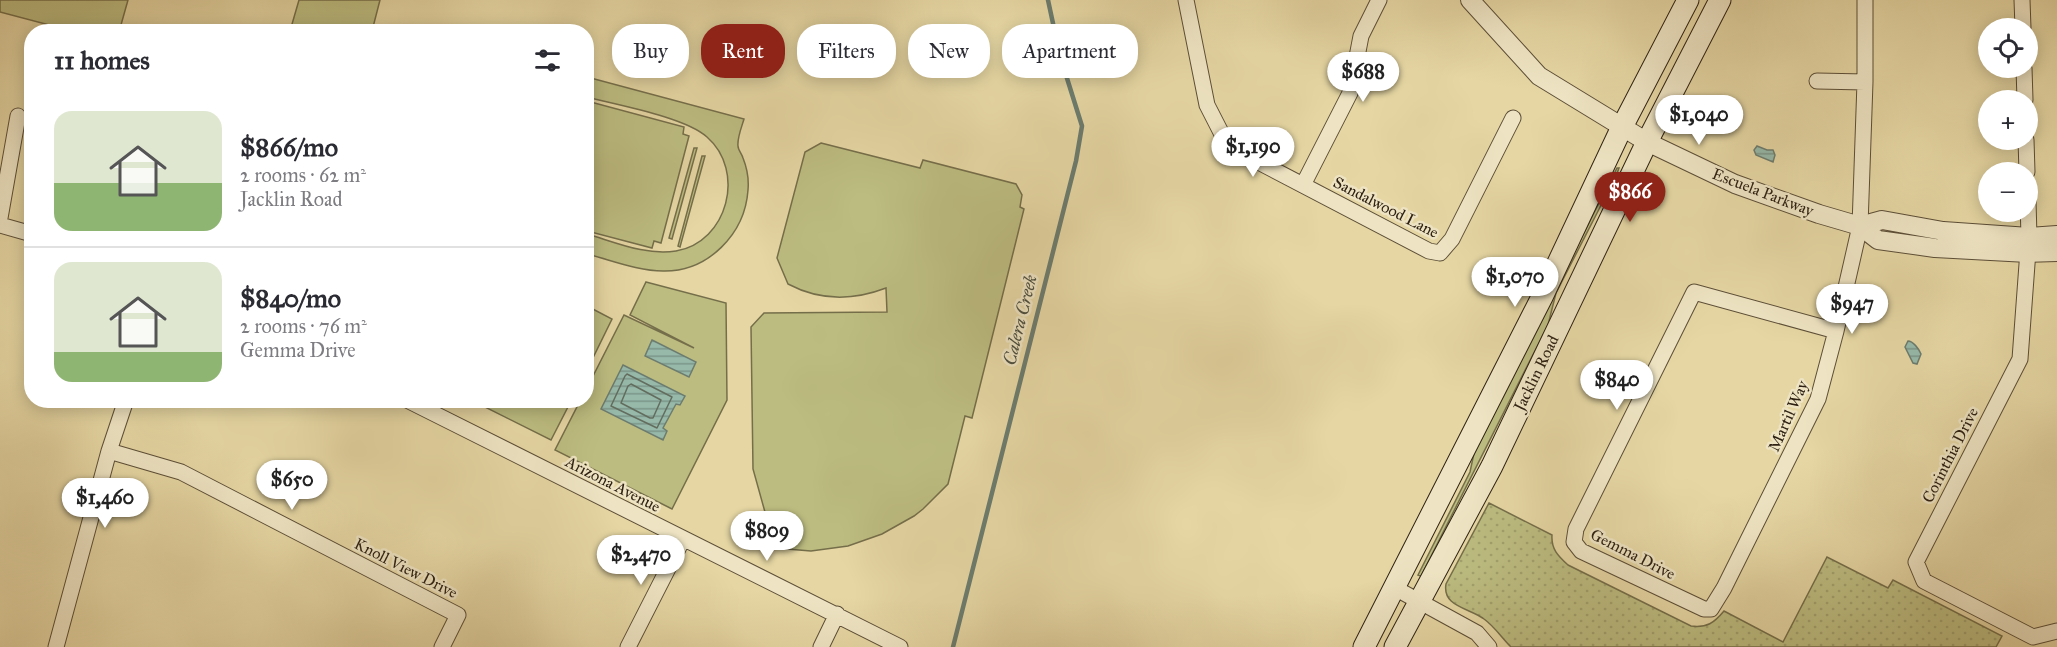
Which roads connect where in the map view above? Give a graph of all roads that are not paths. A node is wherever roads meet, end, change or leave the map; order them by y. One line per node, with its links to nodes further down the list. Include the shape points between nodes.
1 (1186, 0): 15 (street, Sandalwood Lane, via 1207,105 1228,146)
2 (1379, 0): 15 (street, via 1361,36 1350,93)
3 (1470, 0): 13 (street, Escuela Parkway, via 1539,76)
4 (1688, 0): 13 (main road, Jacklin Road)
5 (1720, 0): 14 (main road, Jacklin Road)
6 (1865, 0): 10 (street, Martil Way)
7 (2022, 0): 8 (street)
8 (2023, 18)
9 (1817, 81): 10 (street)
10 (1865, 82): 19 (street, Martil Way)
11 (18, 116): 16 (street)
12 (1513, 118): 15 (street, Sandalwood Lane, via 1452,239 1440,253 1420,247)
13 (1622, 127): 14 (street, Escuela Parkway); 29 (main road, Jacklin Road, via 1542,297)
14 (1647, 142): 19 (street, Escuela Parkway, via 1735,184); 30 (main road, Jacklin Road, via 1492,466)
15 (1303, 185)
16 (0, 218)
17 (2028, 222): 22 (street, Corinthia Drive)
18 (0, 225): 20 (street)
19 (1860, 226): 22 (street, Escuela Parkway, via 1882,220); 24 (street, Martil Way)
20 (24, 232)
21 (2057, 235): 22 (street, Escuela Parkway)
22 (2028, 245): 23 (street, Escuela Parkway); 33 (street, Corinthia Drive, via 2020,359 1916,562 1924,581 2033,637)
23 (2057, 252)
24 (1836, 331): 31 (street, Martil Way, via 1818,399 1724,588 1711,609); 31 (street, Gemma Drive, via 1694,292 1576,529 1574,542 1581,551)
25 (123, 408): 27 (street)
26 (423, 408): 28 (street, Arizona Avenue)
27 (109, 451): 34 (street); 35 (street, Knoll View Drive, via 181,472 458,615)
28 (683, 539): 32 (street, Arizona Avenue); 36 (street)
29 (1393, 587): 30 (street); 39 (main road, Jacklin Road)
30 (1420, 601): 40 (main road, Jacklin Road); 41 (street, via 1477,633)
31 (1704, 609)
32 (837, 614): 37 (street); 38 (street, Arizona Avenue)
33 (2056, 632)
34 (56, 647)
35 (442, 647)
36 (628, 647)
37 (821, 647)
38 (900, 647)
39 (1364, 647)
40 (1395, 647)
41 (1489, 647)

